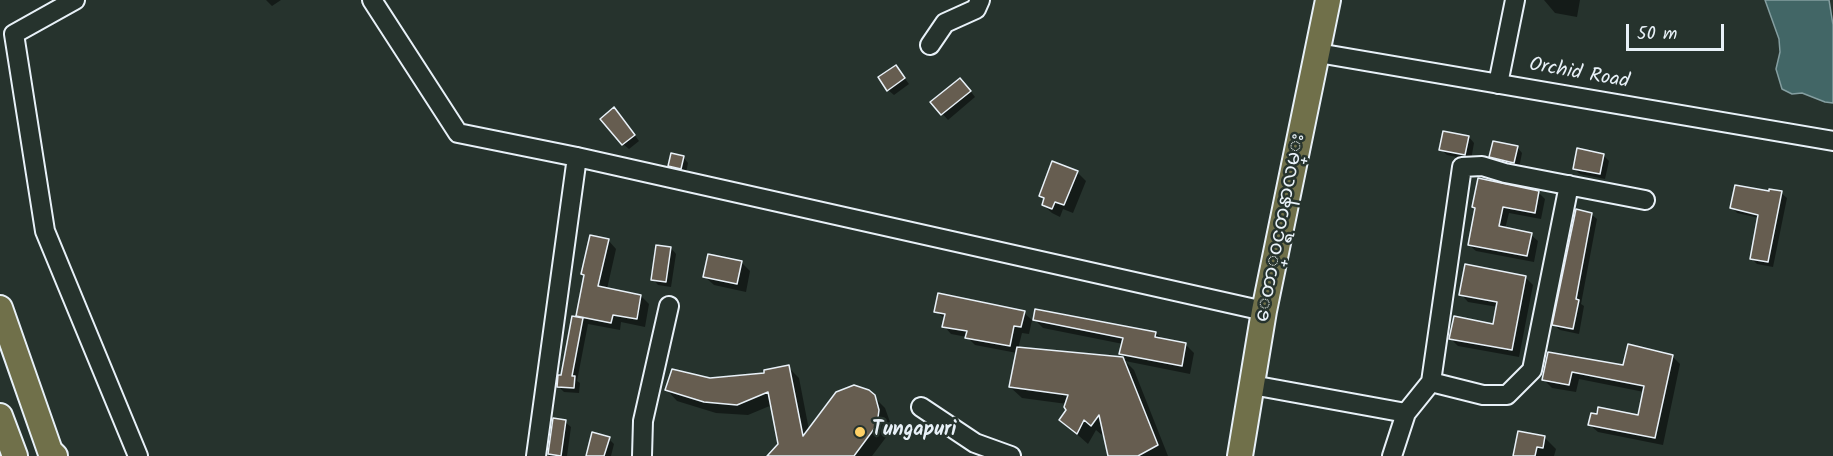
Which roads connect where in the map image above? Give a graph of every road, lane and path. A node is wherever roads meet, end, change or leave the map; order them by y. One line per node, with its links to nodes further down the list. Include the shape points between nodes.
1 (75, 0): 24 (street, via 14,34 45,231)
2 (372, 0): 10 (street, via 458,132)
3 (980, 0): 6 (street, via 976,9 945,23)
4 (1328, 0): 7 (main road, ေတာ္၀င္ရတနာလမ္း)
5 (1515, 0): 8 (street)
6 (930, 45)
7 (1318, 53): 8 (street, Orchid Road); 15 (main road, ေတာ္၀င္ရတနာလမ္း)
8 (1498, 84): 9 (street, Orchid Road)
9 (1833, 141)
10 (577, 157): 15 (street); 25 (street)
11 (1569, 186): 12 (street); 16 (street, via 1532,370 1507,395 1483,395); 16 (street, via 1482,166 1462,167)
12 (1645, 200)
13 (669, 306): 26 (street, via 643,421)
14 (0, 308): 23 (main road)
15 (1264, 311): 17 (main road, ေတာ္၀င္ရတနာလမ္း)
16 (1431, 382): 19 (street)
17 (1252, 385): 19 (street); 28 (main road, ေတာ္၀င္ရတနာလမ္း)
18 (921, 407): 21 (street)
19 (1406, 413): 29 (street)
20 (0, 416): 22 (main road)
21 (971, 449): 27 (street)
22 (15, 456)
23 (55, 456)
24 (138, 456)
25 (536, 456)
26 (642, 456)
27 (1011, 456)
28 (1240, 456)
29 (1392, 456)

